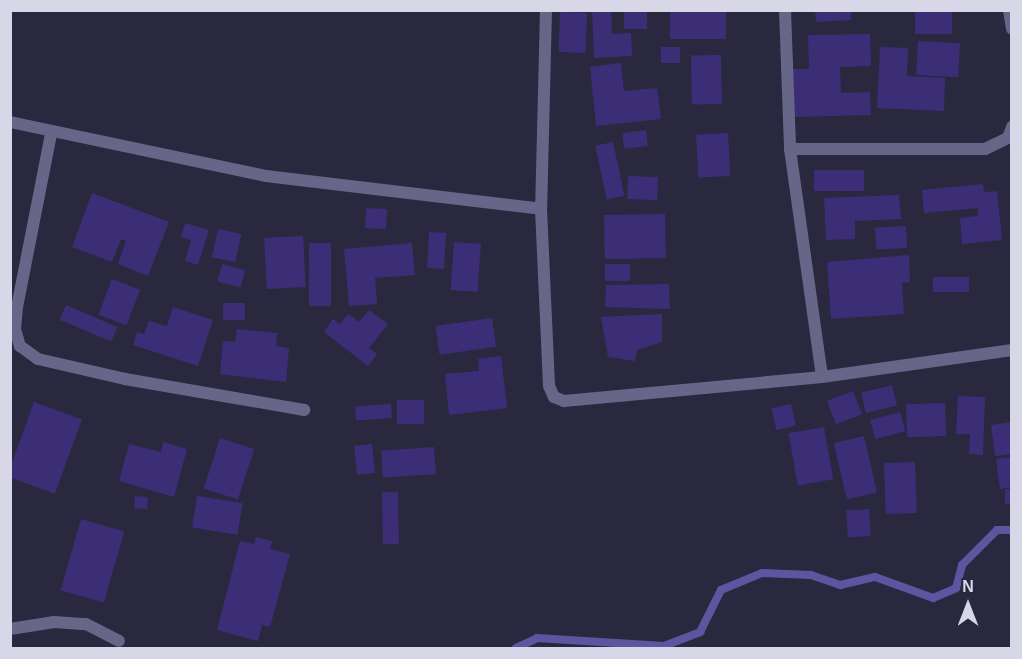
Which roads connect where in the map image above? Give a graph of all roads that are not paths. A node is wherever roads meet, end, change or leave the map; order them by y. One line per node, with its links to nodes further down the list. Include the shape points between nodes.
1 (546, 10): 9 (street)
2 (785, 10): 8 (street)
3 (1009, 10): 4 (street)
4 (1011, 29)
5 (10, 122): 7 (street)
6 (1011, 128): 8 (street, via 1008,138 985,150)
7 (51, 134): 9 (street, via 266,176); 12 (street, via 17,307 15,329 20,346 38,360)
8 (790, 150): 11 (street)
9 (542, 209): 11 (street, via 549,386 554,397 564,401)
10 (1011, 350): 11 (street)
11 (822, 377)
12 (304, 410)
13 (10, 629): 14 (street, via 54,622 86,624)
14 (119, 641)

